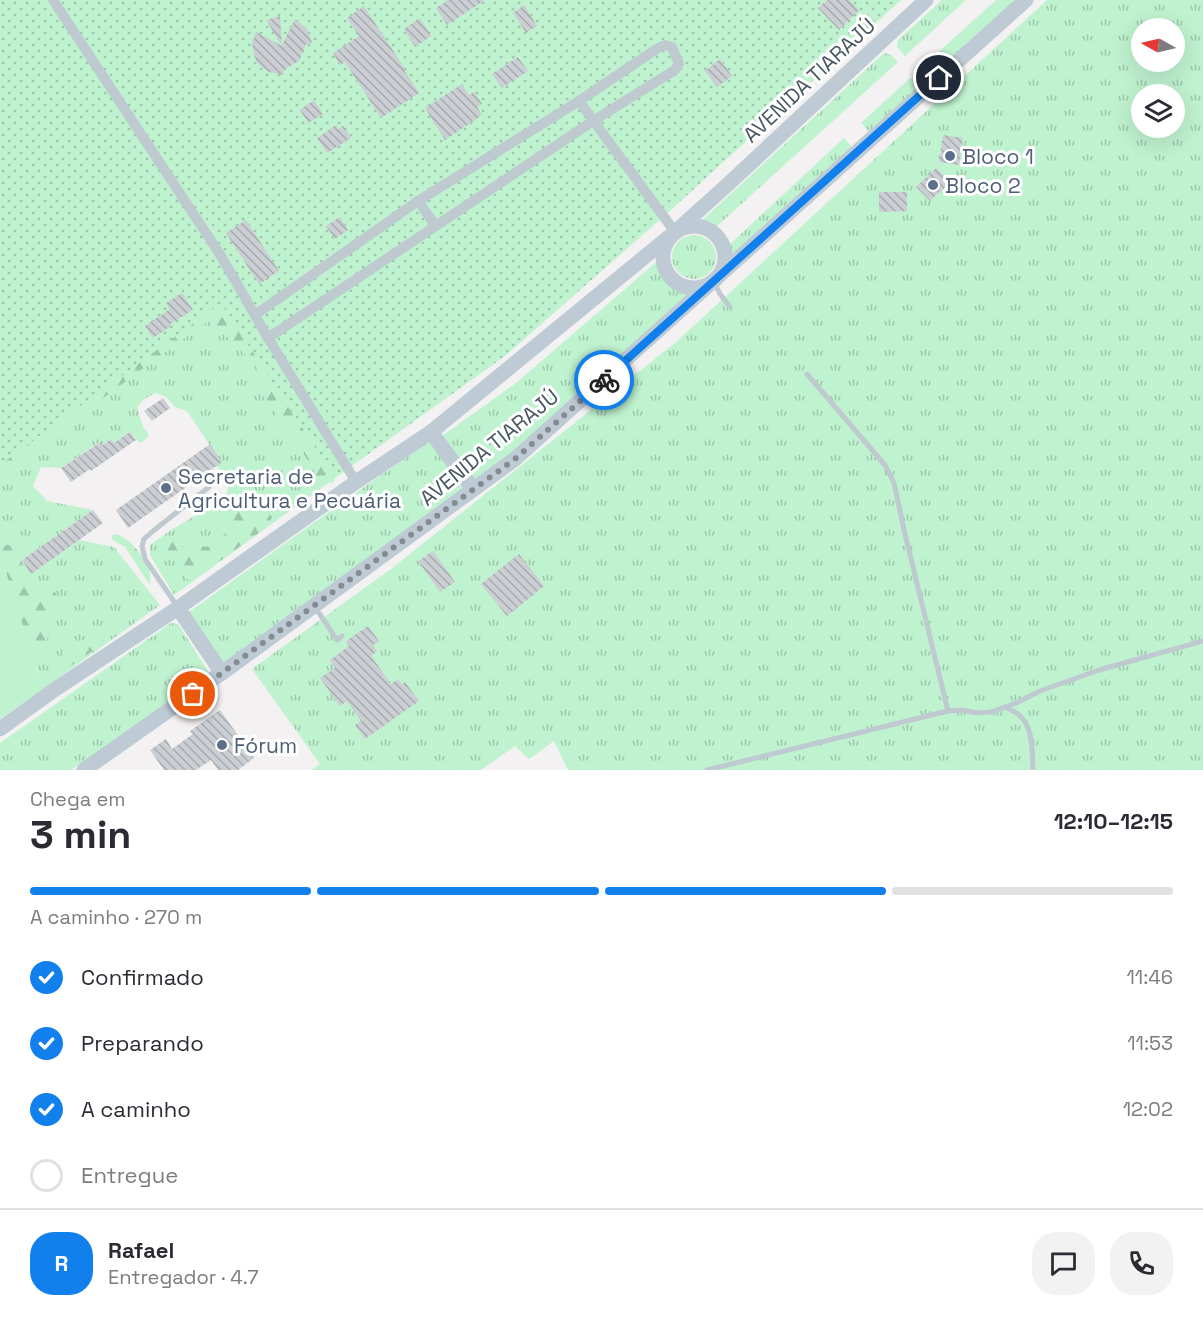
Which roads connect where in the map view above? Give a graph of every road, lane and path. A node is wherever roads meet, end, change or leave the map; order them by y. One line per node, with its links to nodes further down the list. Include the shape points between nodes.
1 (53, 0): 11 (street, via 221,256)
2 (926, 0): 8 (main road, AVENIDA TIARAJÚ)
3 (1026, 0): 9 (main road, AVENIDA TIARAJÚ)
4 (579, 100): 5 (street); 5 (street, via 658,48 672,47 679,64 675,70); 6 (street)
5 (593, 121): 7 (street); 8 (street)
6 (418, 201): 7 (street); 11 (street)
7 (436, 226): 12 (street)
8 (675, 232): 9 (main road, via 693,225 713,231 720,238 726,261); 9 (main road, via 664,249 665,268 670,276 686,287 706,286); 14 (main road, AVENIDA TIARAJÚ)
9 (714, 281): 10 (lane); 17 (main road, AVENIDA TIARAJÚ, via 515,459)
10 (729, 306)
11 (255, 315): 12 (street)
12 (268, 338): 15 (street)
13 (807, 374): 24 (lane, via 885,465 894,483)
14 (431, 432): 15 (main road, AVENIDA TIARAJÚ); 17 (main road)
15 (356, 482): 19 (main road, AVENIDA TIARAJÚ)
16 (209, 487): 19 (lane, via 153,531 142,546 145,559)
17 (474, 489): 18 (main road, AVENIDA TIARAJÚ)
18 (315, 606): 20 (lane, via 337,640); 22 (main road, AVENIDA TIARAJÚ)
19 (178, 608): 22 (main road); 25 (main road, AVENIDA TIARAJÚ)
20 (342, 636)
21 (1203, 641): 23 (lane, via 1099,670)
22 (222, 673): 26 (main road, AVENIDA TIARAJÚ)
23 (1005, 707): 24 (lane, via 978,713); 28 (lane, via 1020,715 1027,725)
24 (948, 711): 27 (lane)
25 (0, 729)
26 (84, 770)
27 (707, 770)
28 (1033, 770)

